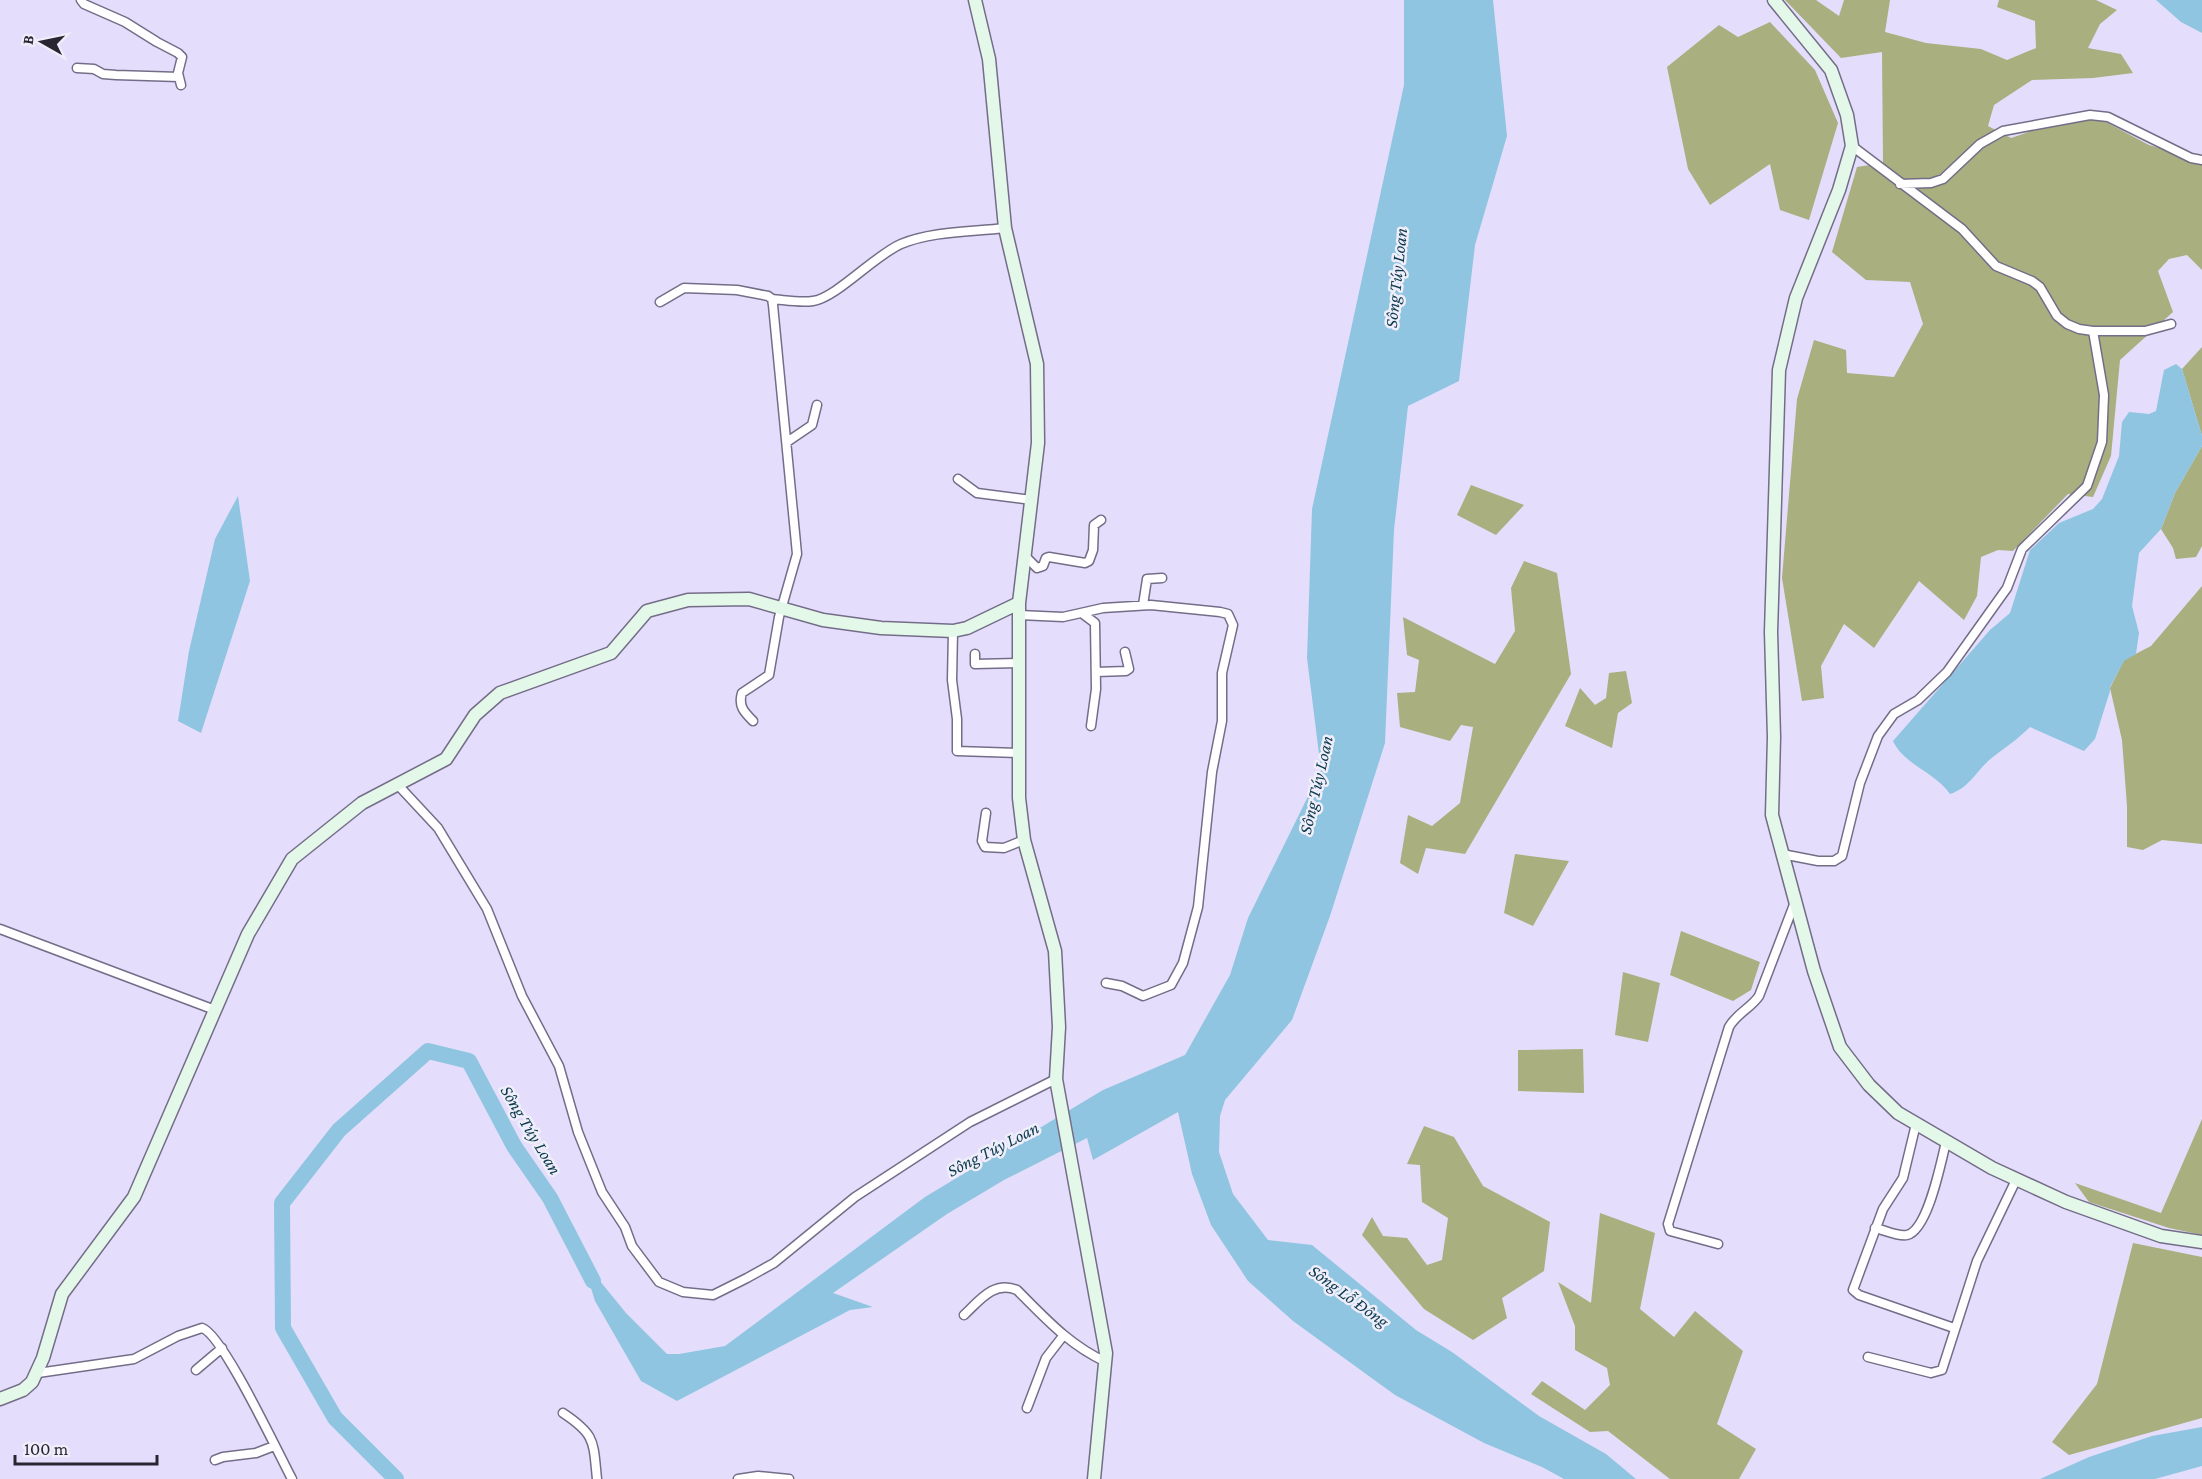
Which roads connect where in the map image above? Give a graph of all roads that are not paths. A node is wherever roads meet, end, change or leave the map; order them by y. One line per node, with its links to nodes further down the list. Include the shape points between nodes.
1 (81, 0): 4 (street, via 182,57 180,81)
2 (975, 0): 8 (street, via 989,59)
3 (1774, 0): 5 (street, via 1831,70 1847,115)
4 (77, 68)
5 (1852, 146): 7 (street); 35 (street, via 1839,190 1796,298 1779,370 1771,632 1772,815)
6 (2202, 160): 7 (street, via 2108,117 2090,115 2003,131 1980,144 1943,179)
7 (1900, 184): 12 (street, via 1962,229 1996,266 2040,287 2057,316 2067,324)
8 (1005, 228): 9 (street, via 911,241 885,253 820,299); 16 (street, via 1037,364 1038,443)
9 (772, 299): 10 (street, via 737,290 684,288); 14 (street)
10 (660, 302)
11 (2171, 324): 12 (street, via 2145,331)
12 (2093, 331): 35 (street, via 2104,395 2102,442 2086,486 2022,549 2007,588 1947,672 1918,700 1893,714 1878,736 1860,783 1842,856 1834,861 1818,861)
13 (817, 405): 14 (street, via 812,425)
14 (787, 442): 21 (street, via 797,554)
15 (958, 479): 16 (street, via 978,493)
16 (1032, 500): 18 (street)
17 (1101, 520): 18 (street, via 1094,525 1093,550 1085,563 1049,557 1037,568)
18 (1025, 556): 22 (street)
19 (1162, 578): 20 (street, via 1147,579)
20 (1143, 605): 23 (street); 38 (street, via 1220,612 1228,614 1233,625 1222,673 1222,721 1212,772 1198,907 1183,963 1171,985 1143,996)
21 (783, 608): 24 (street, via 823,620 881,628); 29 (street, via 768,677 742,693 742,709); 32 (street, via 749,599 688,600 647,611 611,652 500,693 476,715 446,759)
22 (1019, 609): 23 (street, via 1053,618); 24 (street); 27 (street)
23 (1083, 614): 28 (street, via 1095,623)
24 (953, 631): 31 (street, via 957,751)
25 (1125, 652): 28 (street, via 1129,669)
26 (975, 654): 27 (street, via 975,664)
27 (1020, 663): 31 (street)
28 (1096, 672): 30 (street)
29 (753, 721)
30 (1091, 726)
31 (1019, 753): 34 (street)
32 (397, 784): 39 (street, via 362,803 292,859 248,934); 40 (street, via 438,828 487,909 522,996 559,1066 578,1132 602,1192 625,1227 632,1246 659,1282 683,1292 713,1295 747,1278 774,1263 855,1197 960,1129)
33 (986, 813): 34 (street, via 982,851)
34 (1024, 840): 40 (street, via 1055,951 1059,1027)
35 (1782, 854): 36 (street)
36 (1795, 902): 41 (street, via 1840,1047 1869,1085 1898,1113); 46 (street, via 1759,996 1729,1027 1668,1224 1670,1231)
37 (0, 929): 39 (street)
38 (1106, 983)
39 (216, 1010): 54 (street, via 134,1197 62,1294)
40 (1056, 1079): 52 (street)
41 (1916, 1124): 42 (street); 44 (street, via 1903,1178)
42 (1946, 1143): 43 (street); 44 (street, via 1925,1215 1917,1228 1900,1235)
43 (2016, 1180): 45 (street, via 2161,1236); 48 (street, via 1977,1261)
44 (1875, 1228): 48 (street, via 1853,1290 1855,1294)
45 (2202, 1242)
46 (1718, 1244)
47 (964, 1315): 49 (street, via 991,1290 1011,1288)
48 (1954, 1328): 51 (street, via 1946,1362 1939,1372)
49 (1063, 1336): 52 (street); 56 (street, via 1046,1358)
50 (222, 1348): 53 (street); 54 (street, via 202,1328 134,1359); 58 (street)
51 (1868, 1357)
52 (1106, 1362): 64 (street)
53 (196, 1370)
54 (38, 1372): 55 (street, via 23,1390)
55 (0, 1399)
56 (1027, 1408)
57 (563, 1413): 61 (street, via 591,1437)
58 (274, 1446): 59 (street); 60 (street)
59 (215, 1460)
60 (292, 1479)
61 (597, 1479)
62 (738, 1479): 63 (street)
63 (789, 1479)
64 (1094, 1479)

